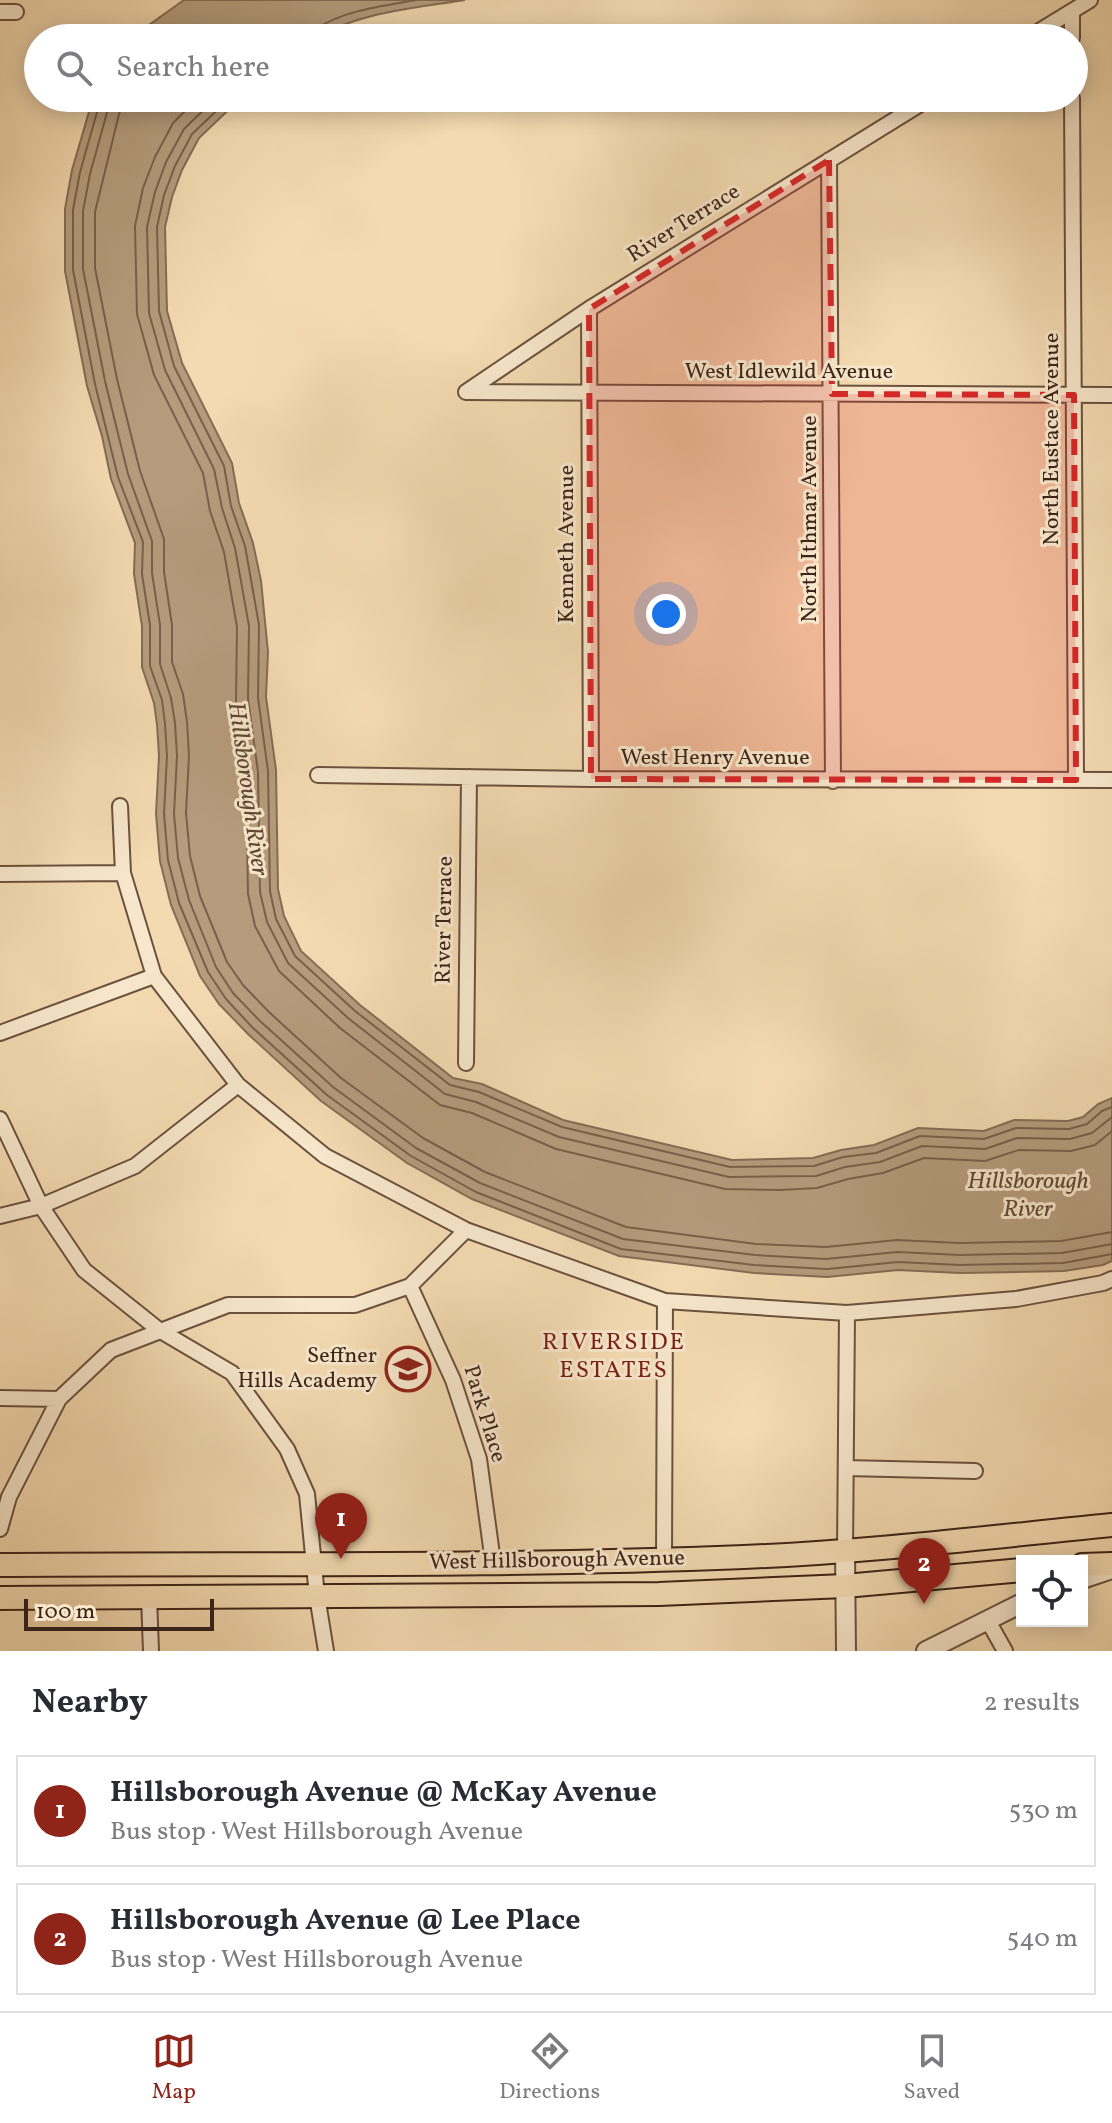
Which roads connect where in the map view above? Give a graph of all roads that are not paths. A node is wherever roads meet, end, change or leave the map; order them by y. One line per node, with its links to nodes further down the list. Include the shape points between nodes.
1 (1090, 0): 2 (street)
2 (1072, 11): 3 (street); 4 (street)
3 (1051, 24)
4 (1072, 24)
5 (907, 112): 7 (street, River Terrace)
6 (1072, 112): 12 (street, North Eustace Avenue)
7 (829, 160): 8 (street, River Terrace); 11 (street, North Ithmar Avenue)
8 (589, 309): 9 (street, River Terrace); 10 (street, Kenneth Avenue)
9 (466, 392): 10 (street, West Idlewild Avenue)
10 (588, 393): 11 (street, West Idlewild Avenue); 16 (street, Kenneth Avenue)
11 (832, 394): 12 (street, West Idlewild Avenue); 19 (street, North Ithmar Avenue)
12 (1074, 395): 13 (street, West Idlewild Avenue); 17 (street, North Eustace Avenue)
13 (1112, 395)
14 (318, 775): 15 (street, West Henry Avenue)
15 (469, 777): 16 (street, West Henry Avenue); 25 (street, River Terrace)
16 (591, 779): 19 (street, West Henry Avenue)
17 (1076, 780): 18 (street, West Henry Avenue); 19 (street, West Henry Avenue)
18 (1112, 780)
19 (833, 781)
20 (120, 806): 21 (street)
21 (123, 873): 22 (street); 23 (street)
22 (0, 874)
23 (154, 976): 24 (street); 26 (street)
24 (0, 1033)
25 (466, 1063)
26 (238, 1085): 28 (street, via 135,1166); 30 (street, via 325,1156)
27 (0, 1119): 28 (street)
28 (41, 1206): 29 (street); 35 (street, via 84,1270)
29 (0, 1216)
30 (466, 1230): 32 (street); 33 (street)
31 (1112, 1279): 34 (street, via 1016,1299)
32 (410, 1286): 35 (street, via 355,1305 228,1305); 44 (street, Park Place, via 453,1380 479,1459)
33 (665, 1301): 34 (street); 43 (street)
34 (847, 1313): 38 (street)
35 (159, 1330): 37 (street, via 111,1350); 46 (street, via 232,1373 287,1449 307,1494)
36 (0, 1398): 37 (street)
37 (59, 1399): 41 (street, via 9,1497)
38 (846, 1468): 39 (street); 42 (street)
39 (975, 1471)
40 (1112, 1525): 42 (main road, West Hillsborough Avenue)
41 (0, 1529)
42 (845, 1551): 43 (main road, West Hillsborough Avenue); 53 (street)
43 (664, 1560): 44 (main road, West Hillsborough Avenue)
44 (493, 1562): 46 (main road, West Hillsborough Avenue)
45 (145, 1564): 46 (main road, West Hillsborough Avenue); 47 (main road, West Hillsborough Avenue); 52 (main road, via 120,1578)
46 (316, 1564): 54 (street)
47 (0, 1565)
48 (1088, 1565): 49 (main road)
49 (1112, 1566): 51 (street)
50 (1016, 1571): 53 (main road, West Hillsborough Avenue)
51 (1088, 1576)
52 (0, 1584)
53 (845, 1586): 54 (main road, West Hillsborough Avenue, via 659,1594); 61 (street)
54 (317, 1596): 55 (main road, West Hillsborough Avenue); 60 (street)
55 (149, 1597): 56 (main road, West Hillsborough Avenue); 59 (street)
56 (0, 1598)
57 (1016, 1606): 58 (street)
58 (987, 1619): 62 (street); 63 (street)
59 (151, 1651)
60 (326, 1651)
61 (846, 1651)
62 (926, 1651)
63 (1005, 1651)

